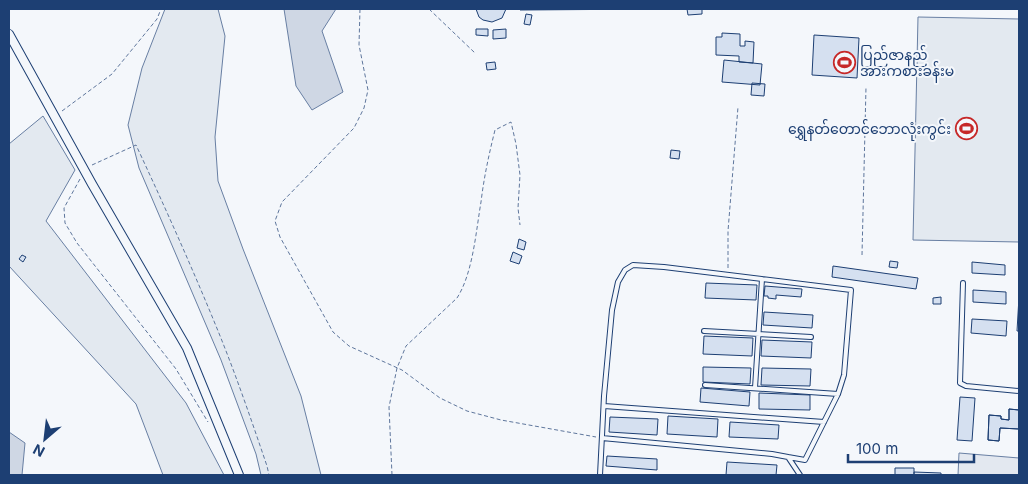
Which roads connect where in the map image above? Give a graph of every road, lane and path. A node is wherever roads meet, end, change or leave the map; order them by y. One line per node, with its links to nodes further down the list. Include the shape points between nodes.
1 (161, 9): 8 (path, via 157,19 112,74)
2 (360, 9): 18 (path, via 359,45 368,90 364,108 354,128 282,202 275,221 280,237 333,332 349,346)
3 (429, 9): 5 (path)
4 (9, 34): 8 (street)
5 (475, 53)
6 (866, 87): 11 (path)
7 (738, 107): 12 (path, via 728,231)
8 (54, 116): 9 (street)
9 (84, 171): 25 (path, via 64,208 65,223 76,243 176,369); 28 (street, via 187,348); 29 (path, via 136,145 217,327)
10 (520, 226): 18 (path, via 520,175 511,122 495,130 473,252 462,290 406,346)
11 (862, 256)
12 (728, 275): 13 (lane); 23 (lane, via 633,265 625,270 618,282 612,310)
13 (762, 279): 16 (lane); 22 (lane, via 851,290 844,375)
14 (963, 283): 21 (lane, via 960,383)
15 (704, 331): 16 (lane)
16 (759, 334): 17 (lane); 20 (lane)
17 (811, 337)
18 (397, 368): 26 (path, via 440,398 467,411); 30 (path, via 389,407)
19 (705, 385): 20 (lane)
20 (755, 388): 22 (lane)
21 (1019, 391)
22 (838, 394): 24 (lane)
23 (604, 406): 24 (lane); 26 (lane)
24 (824, 422): 27 (lane, via 805,460)
25 (212, 428)
26 (602, 438): 27 (lane); 31 (lane)
27 (788, 457): 32 (lane)
28 (239, 475)
29 (269, 475)
30 (392, 475)
31 (600, 475)
32 (800, 475)

